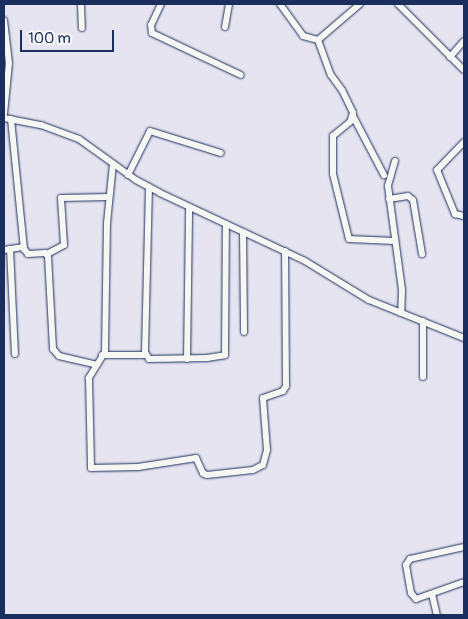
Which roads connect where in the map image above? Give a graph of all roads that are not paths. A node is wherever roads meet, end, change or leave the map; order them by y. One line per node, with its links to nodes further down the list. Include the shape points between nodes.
1 (81, 4): 9 (street)
2 (161, 4): 14 (street, via 151,25 152,33)
3 (229, 4): 8 (street)
4 (280, 4): 10 (street, via 303,36)
5 (360, 4): 10 (street)
6 (398, 4): 12 (street)
7 (4, 20): 15 (street, via 9,63)
8 (225, 27)
9 (82, 28)
10 (318, 40): 16 (street, via 331,75 342,90)
11 (464, 41): 12 (street)
12 (450, 57): 13 (street)
13 (464, 70)
14 (241, 75)
15 (4, 114)
16 (353, 116): 23 (street); 31 (street, via 334,134 332,142 336,196 345,215 348,237 353,241)
17 (7, 119): 21 (street, via 66,133); 32 (street)
18 (464, 142): 28 (street, via 437,170 455,214)
19 (220, 153): 22 (street, via 150,131)
20 (395, 161): 26 (street, via 388,178)
21 (113, 164): 22 (street); 25 (street)
22 (128, 175): 24 (street)
23 (384, 175)
24 (149, 187): 27 (street); 43 (street)
25 (109, 196): 35 (street, via 61,198 64,245); 42 (street)
26 (389, 199): 31 (street); 36 (street, via 408,196 413,200)
27 (189, 207): 29 (street); 44 (street)
28 (464, 216)
29 (226, 224): 30 (street); 44 (street, via 225,355)
30 (243, 232): 34 (street); 39 (street)
31 (394, 241): 37 (street, via 402,290)
32 (24, 247): 33 (street); 35 (street, via 28,254)
33 (7, 250): 41 (street)
34 (285, 252): 37 (street, via 369,300); 45 (street, via 286,386 284,391 263,398 267,450 261,467 207,475 203,474 196,458 138,467 91,468 89,378)
35 (48, 254): 45 (street, via 54,352)
36 (422, 254)
37 (401, 313): 38 (street)
38 (423, 321): 40 (street); 46 (street)
39 (244, 332)
40 (464, 338)
41 (15, 354)
42 (102, 355): 43 (street); 45 (street)
43 (146, 355): 44 (street, via 152,359)
44 (187, 359)
45 (95, 364)
46 (423, 377)
47 (464, 547): 49 (street, via 406,562 412,596 419,599)
48 (464, 582): 49 (street)
49 (432, 594): 50 (street)
50 (437, 615)

